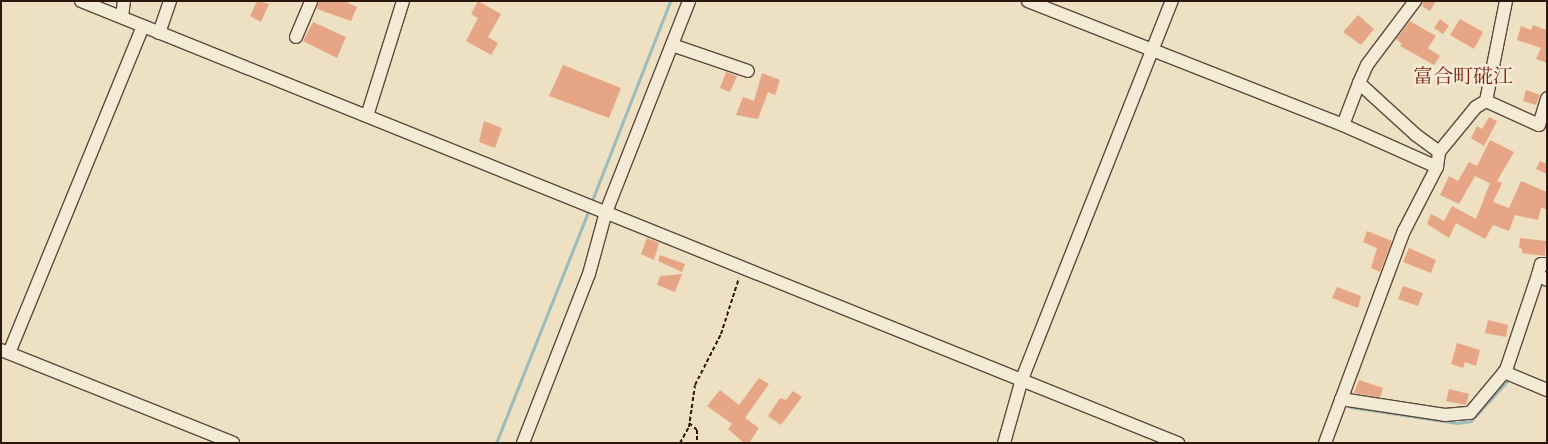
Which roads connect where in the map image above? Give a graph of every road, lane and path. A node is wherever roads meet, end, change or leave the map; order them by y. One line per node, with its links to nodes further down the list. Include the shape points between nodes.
1 (81, 1): 11 (street)
2 (124, 1): 11 (street)
3 (170, 1): 13 (street)
4 (311, 1): 14 (street)
5 (404, 1): 21 (street)
6 (689, 1): 15 (street)
7 (1028, 1): 16 (street)
8 (1172, 1): 16 (street)
9 (1415, 1): 18 (street, via 1367,65)
10 (1506, 1): 20 (street)
11 (122, 17): 12 (street)
12 (143, 26): 13 (street); 29 (street)
13 (159, 33): 21 (street)
14 (296, 37)
15 (672, 45): 17 (street); 25 (street)
16 (1153, 51): 22 (street); 31 (street)
17 (748, 71)
18 (1359, 83): 22 (street); 23 (street)
19 (1547, 98): 20 (street, via 1539,125)
20 (1486, 101): 23 (street, via 1476,108)
21 (367, 116): 25 (street)
22 (1343, 125): 24 (street)
23 (1439, 152): 24 (street)
24 (1437, 167): 33 (street, via 1404,231)
25 (602, 210): 27 (street); 36 (street, via 589,274)
26 (1547, 264): 28 (street, via 1541,264)
27 (742, 266): 31 (street); 34 (path, via 721,334 695,385)
28 (1542, 278): 30 (street)
29 (5, 351): 35 (street)
30 (1504, 372): 32 (street); 33 (street, via 1470,413 1446,415)
31 (1022, 379): 39 (street); 40 (street)
32 (1547, 390)
33 (1341, 399): 41 (street)
34 (689, 423): 37 (path); 38 (path, via 697,430)
35 (234, 443)
36 (523, 443)
37 (680, 443)
38 (697, 443)
39 (1004, 443)
40 (1178, 443)
41 (1324, 443)

